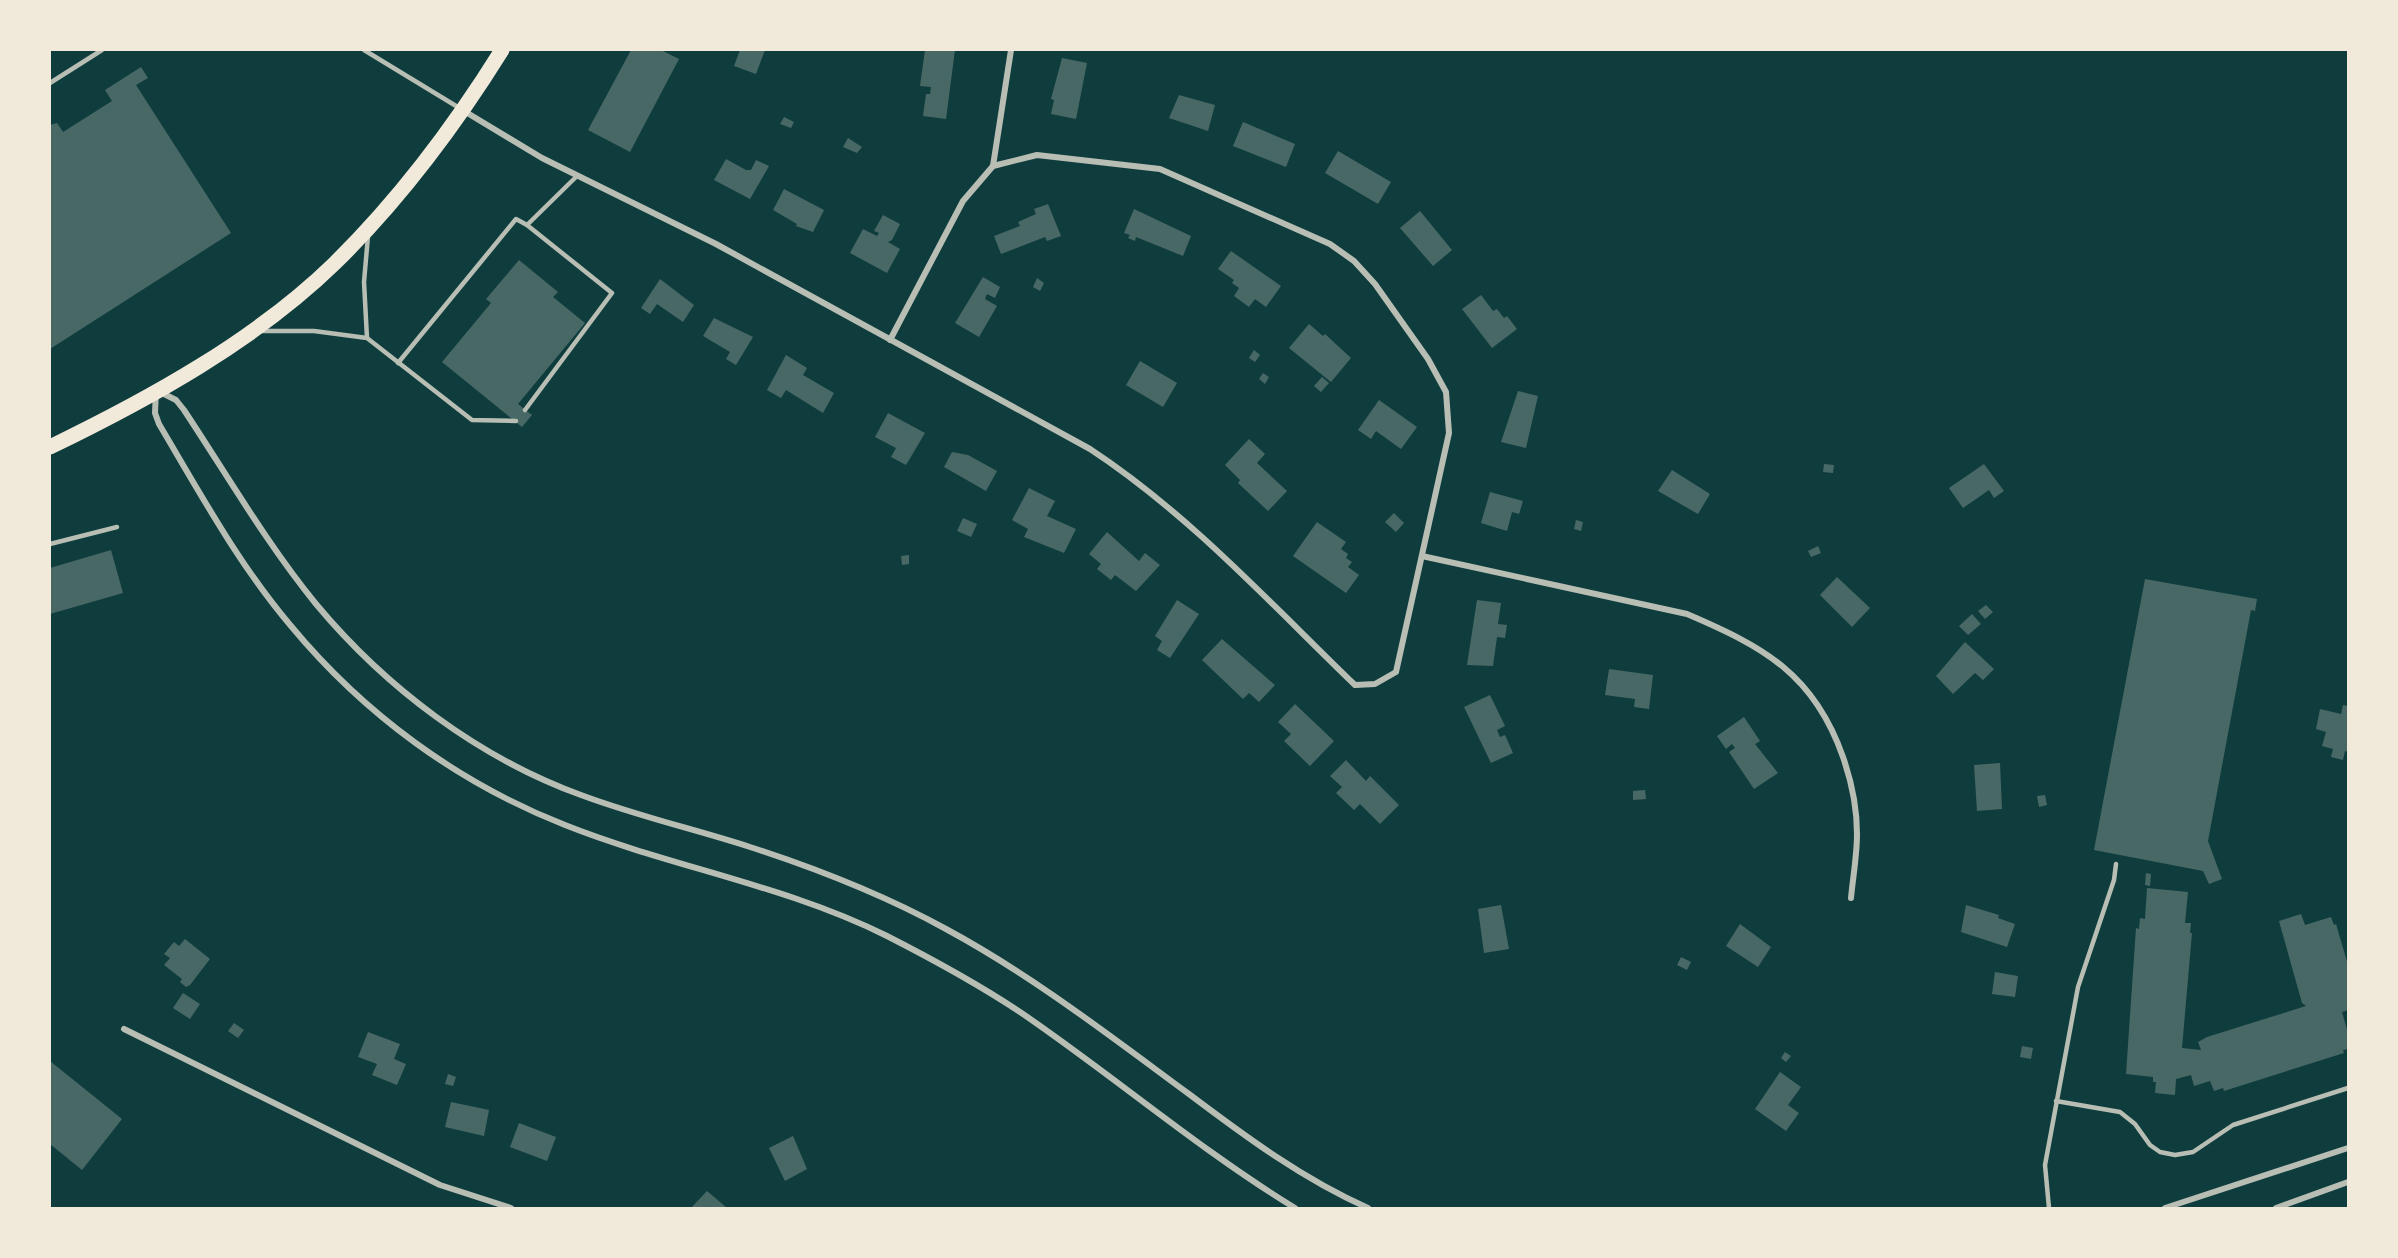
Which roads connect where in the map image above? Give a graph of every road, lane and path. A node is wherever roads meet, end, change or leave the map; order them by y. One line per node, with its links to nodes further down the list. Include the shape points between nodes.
1 (102, 50): 5 (lane)
2 (364, 50): 6 (lane)
3 (502, 50): 6 (main road)
4 (1011, 50): 7 (street)
5 (50, 83)
6 (463, 111): 8 (street); 10 (main road, via 424,165)
7 (993, 166): 13 (street, via 963,201); 21 (street, via 1037,155 1161,169 1330,244 1354,261 1428,358 1446,392 1449,433)
8 (577, 176): 9 (lane); 13 (street, via 716,244)
9 (526, 225): 14 (lane, via 516,219); 16 (lane, via 612,292)
10 (369, 229): 11 (main road, via 333,265); 12 (lane, via 364,282)
11 (251, 331): 12 (lane, via 314,331); 15 (main road)
12 (367, 338): 14 (lane)
13 (890, 340): 21 (street, via 1090,449 1134,478 1180,516 1355,685 1375,684 1396,672)
14 (398, 363): 17 (lane, via 472,420)
15 (156, 390): 18 (main road); 30 (street, via 155,413 159,424 266,594 328,668 430,754 474,782 565,825 790,896 857,922 921,954 1022,1014); 31 (street, via 176,400 184,410 287,566 338,629 415,701 449,726 536,776 578,794 802,864 899,904 1041,986 1270,1153)
16 (525, 410)
17 (516, 421)
18 (50, 447)
19 (117, 526): 20 (lane)
20 (50, 544)
21 (1422, 556): 23 (street, via 1687,614 1767,653 1805,685 1832,727 1850,777 1857,832)
22 (2116, 864): 26 (lane, via 2078,987)
23 (1851, 898)
24 (124, 1029): 29 (street, via 440,1185)
25 (2349, 1088): 26 (lane, via 2233,1125 2193,1152 2175,1155 2160,1152 2120,1112)
26 (2056, 1101): 32 (lane, via 2045,1165)
27 (2349, 1148): 33 (street)
28 (2349, 1182): 34 (street)
29 (511, 1209)
30 (1295, 1209)
31 (1368, 1209)
32 (2049, 1209)
33 (2165, 1209)
34 (2276, 1209)

